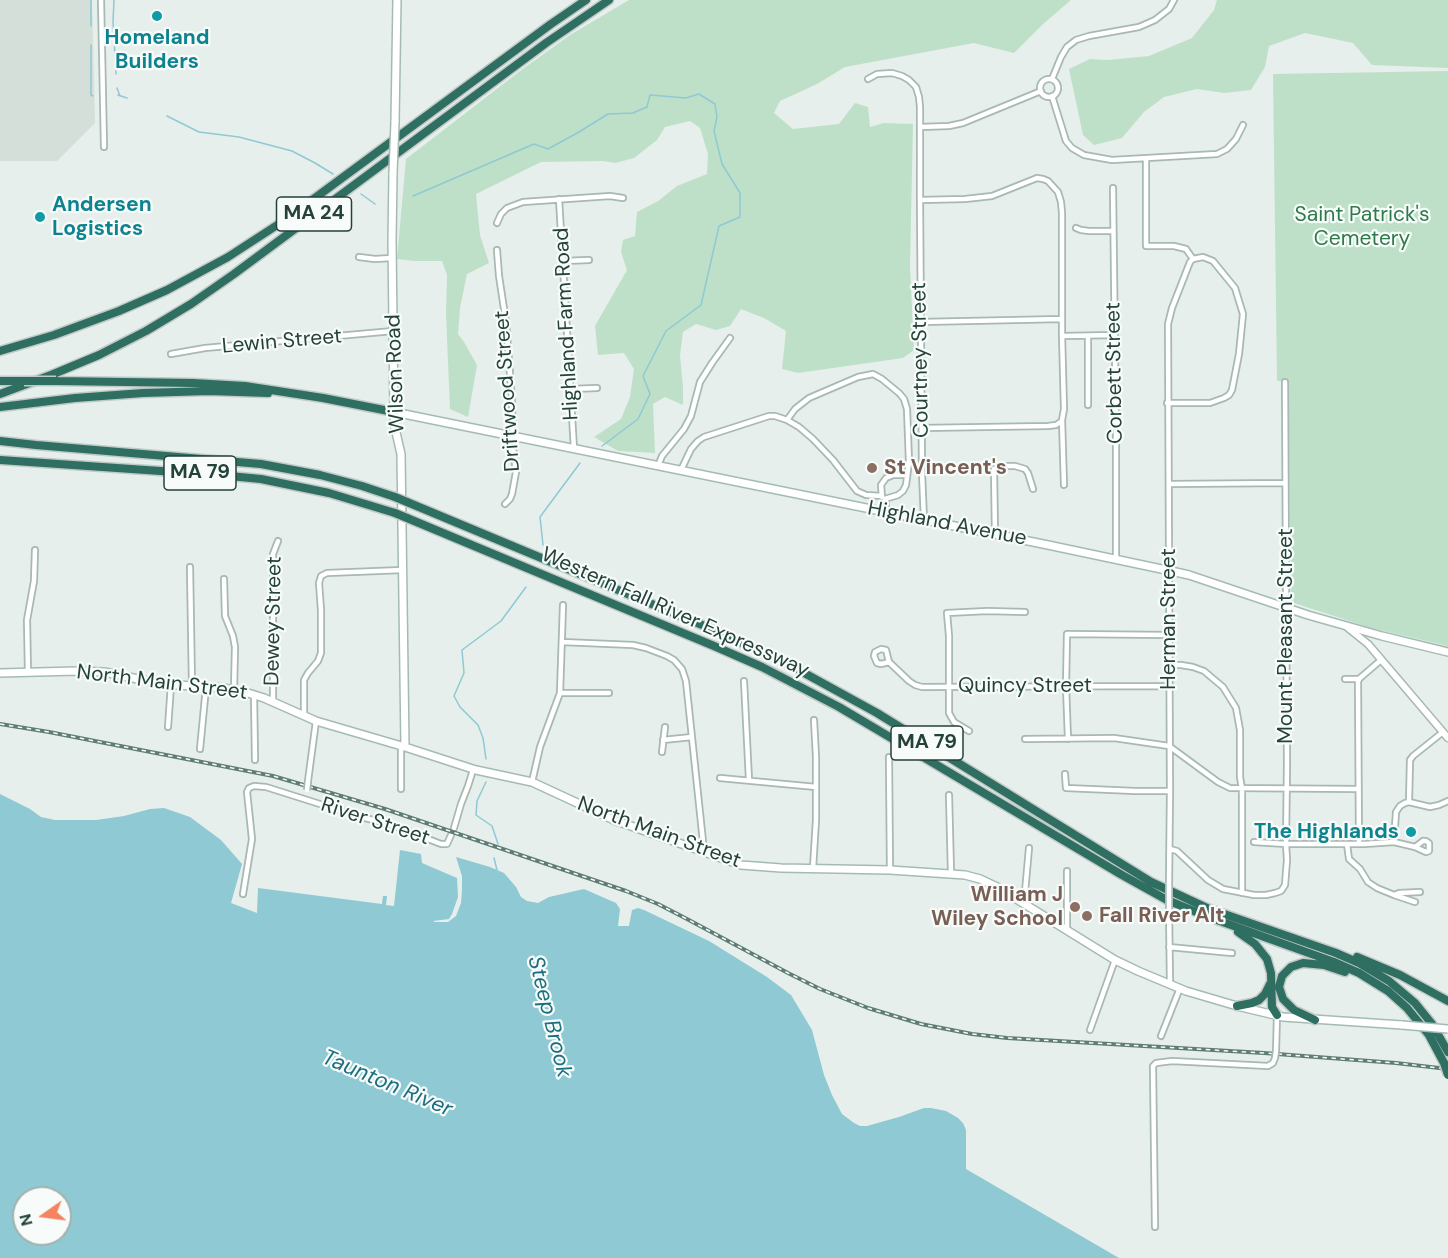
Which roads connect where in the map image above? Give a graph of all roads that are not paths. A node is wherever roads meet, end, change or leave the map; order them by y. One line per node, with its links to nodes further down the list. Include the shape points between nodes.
1 (101, 0): 12 (street)
2 (397, 0): 23 (main road, Wilson Road, bridge)
3 (586, 0): 34 (highway, MA 24, via 285,220 228,257 111,315)
4 (609, 0): 40 (highway, MA 24, via 191,304 99,355)
5 (1174, 0): 7 (street, via 1155,20 1139,27 1076,40 1067,47)
6 (868, 79): 11 (street, Courtney Street, via 886,72 909,80 919,97)
7 (1052, 79): 8 (street, via 1043,81); 9 (street, via 1058,88)
8 (1041, 91): 9 (street); 11 (street, via 963,123)
9 (1052, 96): 13 (street, via 1066,141 1077,152 1112,160)
10 (1243, 125): 13 (street, via 1236,139 1217,154)
11 (920, 128): 17 (street, Courtney Street)
12 (104, 147)
13 (1146, 159): 24 (street, via 1146,246 1186,249)
14 (1113, 188): 20 (street, Corbett Street)
15 (623, 198): 16 (street)
16 (559, 199): 18 (street, via 507,208); 26 (street, Highland Farm Road)
17 (920, 200): 27 (street, via 987,197 1034,179 1048,181 1058,192 1061,206); 28 (street, Courtney Street)
18 (497, 223)
19 (1076, 228): 20 (street)
20 (1113, 231): 30 (street, Corbett Street)
21 (497, 250): 49 (street, Driftwood Street)
22 (359, 257): 23 (street)
23 (392, 258): 29 (main road, Wilson Road)
24 (1193, 259): 42 (street, Herman Street, via 1168,321); 42 (street, via 1213,261 1235,286 1243,314 1239,354 1229,395 1210,403)
25 (589, 260): 26 (street)
26 (563, 261): 39 (street, Highland Farm Road)
27 (1062, 319): 28 (street); 31 (street)
28 (921, 322): 48 (street, Courtney Street)
29 (393, 331): 35 (street, Lewin Street); 45 (main road, Wilson Road)
30 (1115, 335): 32 (street); 67 (street, Corbett Street)
31 (1062, 336): 32 (street); 47 (street)
32 (1088, 336): 43 (street)
33 (730, 338): 53 (street, via 700,382 684,429)
34 (0, 351)
35 (171, 354)
36 (0, 381): 41 (highway, bridge, via 228,384)
37 (1285, 382): 56 (street, Mount Pleasant Street)
38 (597, 388): 39 (street)
39 (571, 390): 51 (street, Highland Farm Road)
40 (0, 394)
41 (295, 394): 44 (highway, via 151,392); 45 (highway)
42 (1167, 403): 57 (street, Herman Street)
43 (1088, 405)
44 (0, 407)
45 (394, 412): 49 (main road, Highland Avenue); 69 (main road, Wilson Road, via 401,454)
46 (787, 420): 54 (street, via 767,416 704,437 691,449); 55 (street, via 809,398 858,377 874,375 899,393 905,403); 60 (street, via 813,439 857,491)
47 (1062, 420): 48 (street, via 1046,426); 58 (street)
48 (922, 428): 63 (street, Courtney Street)
49 (513, 436): 51 (main road, Highland Avenue); 61 (street, Driftwood Street, via 516,476)
50 (0, 441): 154 (highway, Western Fall River Expressway / MA 79, bridge, via 261,464 320,475 395,497 786,663 877,713 1151,882 1199,905)
51 (574, 449): 53 (main road, Highland Avenue)
52 (0, 460): 152 (highway, Western Fall River Expressway / MA 79, bridge, via 253,478 321,490 395,513 778,675 1144,888)
53 (658, 466): 54 (main road, Highland Avenue)
54 (681, 470): 62 (main road, Highland Avenue)
55 (907, 475): 60 (street, via 903,491); 60 (street, via 886,478 881,485)
56 (1285, 483): 57 (street); 73 (street, Mount Pleasant Street)
57 (1169, 484): 70 (street, Herman Street)
58 (1064, 485)
59 (1033, 489): 64 (street, via 1025,469 994,469)
60 (883, 498): 62 (street)
61 (505, 504)
62 (885, 512): 63 (main road, Highland Avenue)
63 (924, 520): 64 (main road, Highland Avenue)
64 (995, 534): 67 (main road, Highland Avenue)
65 (278, 542): 97 (street, Dewey Street, via 273,554)
66 (35, 550): 83 (street, via 27,620)
67 (1116, 558): 70 (main road, Highland Avenue)
68 (190, 567): 88 (street)
69 (403, 570): 98 (street, via 321,576 321,653 304,680); 110 (main road, Wilson Road)
70 (1169, 570): 73 (main road, Highland Avenue); 76 (street, Herman Street)
71 (224, 579): 93 (street, via 225,616 235,647)
72 (563, 605): 77 (street)
73 (1286, 607): 75 (main road, Highland Avenue); 122 (street, Mount Pleasant Street)
74 (1025, 612): 92 (street, via 947,613)
75 (1343, 625): 78 (main road); 79 (street, Highland Avenue, via 1353,630)
76 (1169, 635): 81 (street, Herman Street); 89 (street, via 1067,634)
77 (562, 642): 94 (street); 105 (street, via 633,645 675,661 686,677)
78 (1448, 652)
79 (1381, 660): 85 (street); 104 (street, Highland Avenue)
80 (890, 662): 92 (street, Quincy Street, via 915,685)
81 (1169, 665): 90 (street, Herman Street); 124 (street, via 1181,664 1204,671 1230,697 1240,730)
82 (0, 673): 83 (main road, North Main Street)
83 (28, 673): 87 (main road, North Main Street, via 104,672)
84 (1345, 679): 85 (street)
85 (1359, 679): 125 (street)
86 (744, 681): 119 (street)
87 (171, 685): 88 (main road, North Main Street); 101 (street)
88 (192, 686): 91 (main road, North Main Street)
89 (1066, 686): 90 (street, Quincy Street); 92 (street, Quincy Street); 108 (street)
90 (1169, 686): 111 (street, Herman Street)
91 (206, 687): 93 (main road, North Main Street); 112 (street)
92 (949, 687): 103 (street, via 950,718)
93 (234, 690): 96 (main road, North Main Street)
94 (560, 693): 95 (street); 120 (street, via 540,747)
95 (609, 693)
96 (255, 694): 97 (main road, North Main Street); 115 (street)
97 (273, 701): 98 (main road, North Main Street)
98 (304, 715): 100 (main road, North Main Street)
99 (814, 720): 121 (street)
100 (316, 721): 110 (main road, North Main Street); 128 (street, bridge)
101 (168, 727)
102 (664, 728): 109 (street)
103 (969, 731)
104 (1443, 732): 106 (street, Highland Avenue); 130 (street, via 1410,760)
105 (692, 737): 109 (street); 141 (street)
106 (1448, 738)
107 (1025, 739): 108 (street)
108 (1068, 739): 111 (street, via 1114,738)
109 (663, 740): 113 (street)
110 (403, 746): 116 (main road, North Main Street); 123 (street, Wilson Road)
111 (1169, 746): 124 (street, via 1218,782); 126 (street, Herman Street)
112 (200, 749)
113 (662, 752)
114 (889, 757): 143 (street)
115 (255, 760)
116 (473, 770): 120 (main road, North Main Street); 131 (street)
117 (1065, 774): 126 (street, via 1066,788)
118 (720, 778): 119 (street)
119 (749, 780): 121 (street)
120 (532, 783): 141 (main road, North Main Street, via 614,820)
121 (816, 787): 142 (street)
122 (1287, 788): 124 (street); 125 (street); 135 (street, Mount Pleasant Street)
123 (401, 789)
124 (1242, 789): 147 (street)
125 (1358, 789): 137 (street)
126 (1170, 791): 140 (street, Herman Street)
127 (949, 795): 145 (street)
128 (306, 800): 132 (street, River Street, via 444,844); 148 (street, River Street, via 266,787 249,788 252,839)
129 (1448, 801): 130 (street, via 1435,807)
130 (1409, 802): 134 (street, via 1396,812)
131 (454, 828)
132 (451, 835)
133 (1254, 842): 135 (street)
134 (1394, 842): 137 (street); 138 (street)
135 (1286, 844): 136 (street); 147 (street, Mount Pleasant Street, via 1287,877 1282,889 1266,895)
136 (1347, 844): 137 (street); 149 (street, via 1349,859 1368,882)
137 (1359, 844)
138 (1415, 847)
139 (1029, 848): 151 (street)
140 (1170, 849): 147 (street, via 1208,880); 155 (street, Herman Street, bridge)
141 (704, 851): 142 (main road, North Main Street, via 745,866)
142 (813, 868): 143 (main road, North Main Street)
143 (890, 870): 145 (main road, North Main Street)
144 (1067, 871): 153 (street)
145 (951, 873): 151 (main road, North Main Street, via 980,879)
146 (1420, 892): 149 (street)
147 (1242, 893)
148 (243, 894)
149 (1394, 895): 150 (street)
150 (1414, 902)
151 (1024, 903): 153 (main road, North Main Street)
152 (1206, 916): 158 (highway, via 1255,944 1267,959); 162 (highway, Western Fall River Expressway / MA 79, via 1343,965)
153 (1067, 930): 157 (main road, North Main Street)
154 (1313, 946): 163 (highway, via 1378,965); 170 (highway, Western Fall River Expressway / MA 79, via 1352,960 1389,981 1421,1010)
155 (1169, 947): 156 (street); 159 (street, Herman Street)
156 (1232, 953)
157 (1115, 960): 159 (main road, North Main Street); 168 (street)
158 (1271, 978): 164 (highway, via 1261,998); 165 (highway, via 1272,1007)
159 (1170, 984): 161 (main road, North Main Street)
160 (1279, 987): 162 (highway, via 1288,968 1306,963 1341,970); 165 (highway); 166 (highway, via 1289,1006)
161 (1180, 988): 164 (main road, North Main Street); 169 (street)
162 (1388, 991): 171 (highway, Western Fall River Expressway / MA 79, bridge, via 1419,1021 1434,1042)
163 (1448, 1001)
164 (1237, 1006): 165 (main road, North Main Street)
165 (1277, 1016): 166 (main road, North Main Street); 172 (street, bridge, via 1273,1063 1265,1066 1163,1061 1153,1066)
166 (1315, 1020): 167 (main road, North Main Street, bridge)
167 (1448, 1029)
168 (1090, 1030)
169 (1161, 1036)
170 (1448, 1050)
171 (1448, 1075)
172 (1155, 1227)

